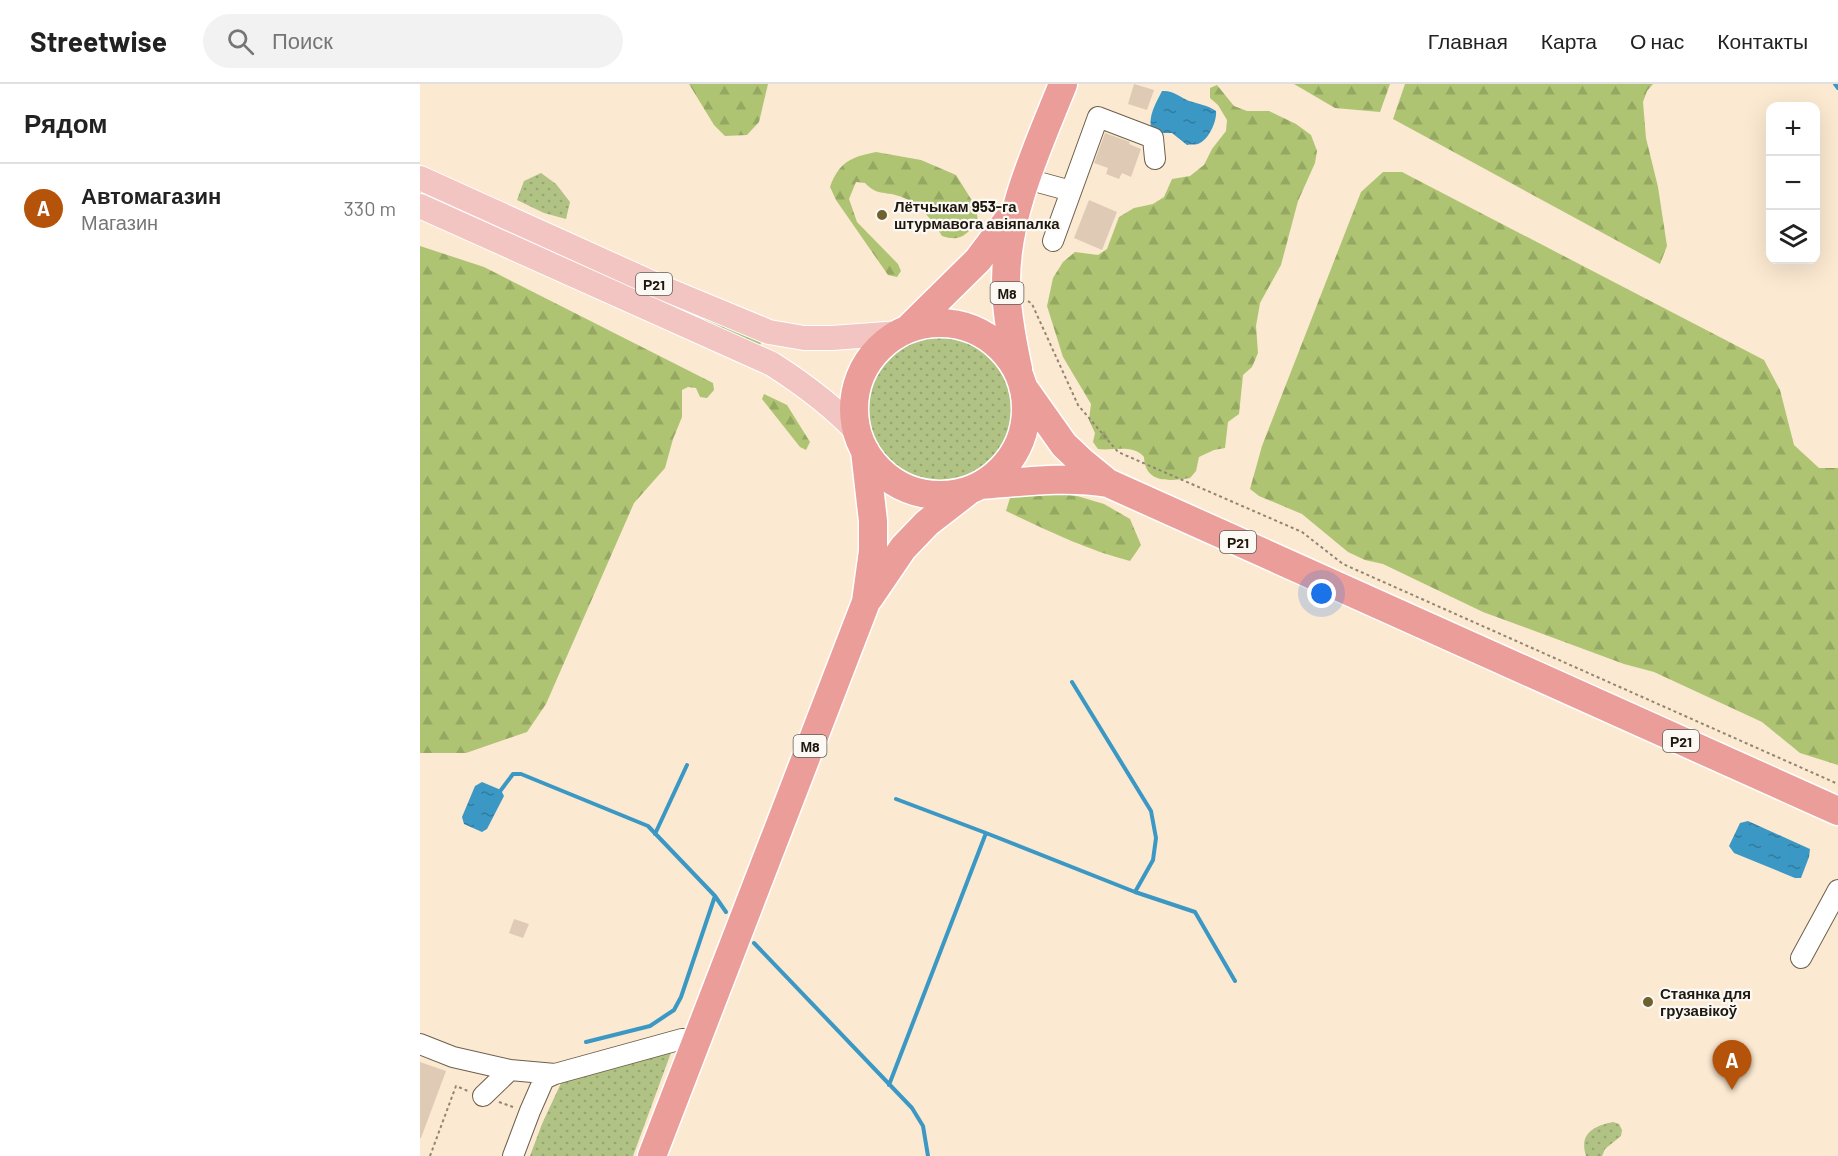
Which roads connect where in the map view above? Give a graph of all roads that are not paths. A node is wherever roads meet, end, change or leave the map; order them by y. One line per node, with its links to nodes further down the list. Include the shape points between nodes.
1 (1063, 84): 4 (highway, М8)
2 (1155, 159): 5 (lane, via 1153,138 1098,117)
3 (420, 178): 9 (main road, Р21, via 769,332 832,338)
4 (1027, 179): 5 (lane); 7 (highway, М8)
5 (1071, 191): 8 (lane)
6 (420, 206): 11 (main road, Р21, via 772,364 841,415)
7 (1015, 211): 9 (highway, М8, via 978,260); 10 (highway, М8, via 1006,291)
8 (1053, 241)
9 (904, 331): 10 (highway, М8, via 943,323 970,328 1009,357); 11 (highway, М8, via 868,361 858,382 854,401)
10 (1021, 381): 12 (highway, Р21, via 1064,444); 13 (highway, М8, via 1026,410 1018,445 996,474)
11 (861, 442): 13 (highway, М8, via 880,471 914,491 950,495); 14 (highway, М8, via 873,521)
12 (1108, 483): 13 (highway, Р21, via 1066,479); 15 (highway, Р21)
13 (975, 487): 14 (highway, М8, via 927,523 903,548)
14 (866, 602): 18 (highway, М8)
15 (1838, 812)
16 (1838, 890): 17 (lane)
17 (1801, 958)
18 (696, 1041): 21 (lane, via 682,1039); 24 (highway, М8)
19 (420, 1044): 20 (lane, via 453,1057)
20 (510, 1070): 21 (lane); 22 (lane)
21 (555, 1074): 23 (lane, via 544,1079 522,1109)
22 (483, 1096)
23 (513, 1156)
24 (652, 1156)

